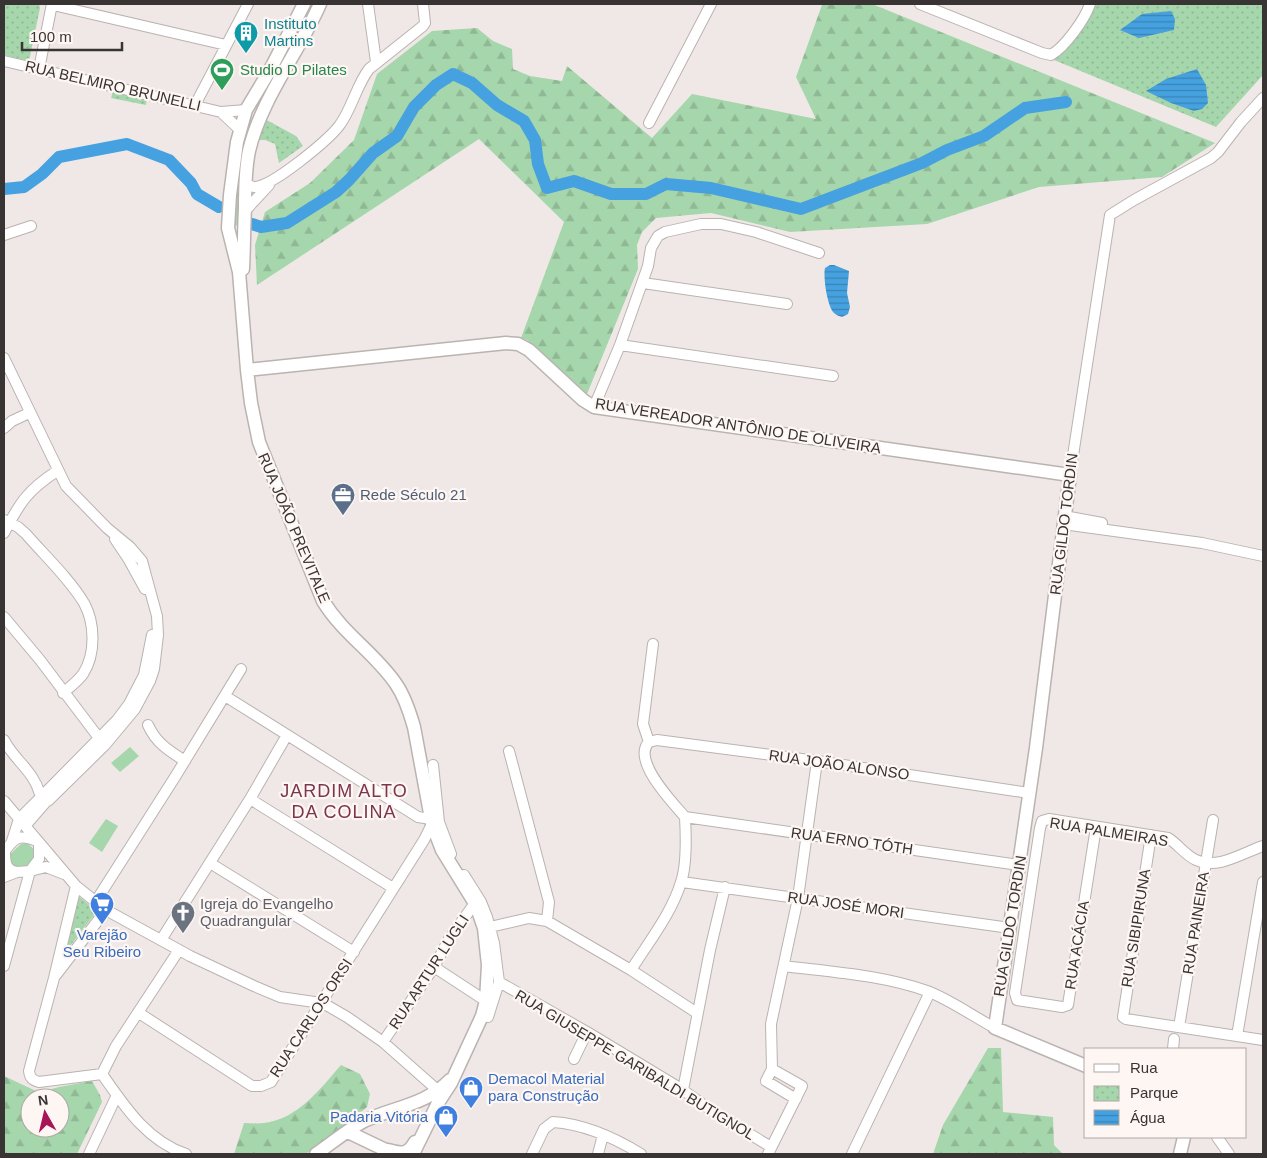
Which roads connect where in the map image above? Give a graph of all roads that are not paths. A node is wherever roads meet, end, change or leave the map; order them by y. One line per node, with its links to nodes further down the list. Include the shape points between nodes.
1 (248, 4): 10 (street)
2 (320, 4): 19 (main road, RUA JOÃO PREVITALE)
3 (368, 4): 12 (street)
4 (423, 4): 12 (street, via 425,18 420,31)
5 (711, 4): 18 (street)
6 (920, 4): 7 (street, via 1051,55 1086,14)
7 (1090, 4)
8 (52, 5): 10 (street); 13 (street)
9 (302, 5): 16 (main road, RUA JOÃO PREVITALE)
10 (226, 45): 15 (street)
11 (4, 61): 13 (street, RUA BELMIRO BRUNELLI)
12 (376, 62): 21 (street, via 364,76 338,127)
13 (39, 69): 15 (street, RUA BELMIRO BRUNELLI)
14 (1263, 98): 40 (street, RUA GILDO TORDIN, via 1211,158 1110,215)
15 (195, 105): 17 (street, RUA BELMIRO BRUNELLI)
16 (246, 110): 17 (street, RUA BELMIRO BRUNELLI); 19 (main road, via 254,115); 20 (main road, RUA JOÃO PREVITALE)
17 (221, 112): 20 (street, RUA BELMIRO BRUNELLI)
18 (649, 123)
19 (256, 128): 22 (main road, RUA JOÃO PREVITALE, via 249,150)
20 (240, 130): 25 (main road, RUA JOÃO PREVITALE)
21 (277, 178): 22 (street, via 256,187); 23 (street)
22 (245, 183): 23 (main road, RUA JOÃO PREVITALE)
23 (245, 211): 26 (main road, RUA JOÃO PREVITALE)
24 (31, 226): 27 (street)
25 (228, 228): 26 (main road, via 235,234); 30 (main road, RUA JOÃO PREVITALE)
26 (244, 230): 30 (main road, RUA JOÃO PREVITALE)
27 (4, 235)
28 (819, 253): 29 (street, via 756,232 721,224 702,224 658,236 651,248)
29 (643, 283): 31 (street); 32 (street)
30 (242, 291): 34 (main road, RUA JOÃO PREVITALE)
31 (787, 304)
32 (620, 345): 35 (street); 36 (street)
33 (4, 358): 37 (street)
34 (247, 370): 36 (main road, RUA VEREADOR ANTÔNIO DE OLIVEIRA, via 518,344); 67 (main road, RUA JOÃO PREVITALE, via 259,442 320,595 334,618 398,686 410,713)
35 (833, 376)
36 (594, 407): 40 (main road, RUA VEREADOR ANTÔNIO DE OLIVEIRA)
37 (29, 413): 38 (street); 39 (street)
38 (4, 428)
39 (58, 471): 42 (street, via 26,494); 54 (street, via 66,486 142,561 157,616 158,635 150,681 135,709)
40 (1070, 475): 41 (main road, RUA GILDO TORDIN)
41 (1063, 520): 44 (street); 45 (street); 60 (main road, RUA GILDO TORDIN)
42 (6, 522): 43 (street); 49 (street, via 26,534 71,586 89,617 92,630 89,660 84,673)
43 (4, 533)
44 (1263, 550)
45 (1263, 556)
46 (4, 618): 49 (street)
47 (653, 644): 55 (street, via 643,724)
48 (241, 669): 50 (street)
49 (63, 693): 54 (street)
50 (225, 696): 52 (street); 57 (street)
51 (148, 725): 57 (street, via 161,745)
52 (287, 736): 62 (street); 67 (street, via 418,817)
53 (4, 740): 61 (street, via 36,781)
54 (101, 741): 61 (street)
55 (649, 742): 58 (street, RUA JOÃO ALONSO, via 657,740); 64 (street, via 645,752 648,767)
56 (509, 751): 91 (street, via 549,902)
57 (185, 761): 88 (street)
58 (816, 761): 60 (street, RUA JOÃO ALONSO); 69 (street)
59 (433, 765): 92 (street, via 439,822 447,847 481,902)
60 (1029, 793): 77 (main road, RUA GILDO TORDIN)
61 (43, 798): 66 (street)
62 (250, 799): 76 (street); 86 (street)
63 (4, 801): 66 (street)
64 (685, 817): 69 (street, RUA ERNO TÓTH); 82 (street)
65 (1212, 820): 75 (street, RUA PAINEIRA)
66 (22, 822): 71 (street); 72 (street)
67 (432, 822): 86 (street, RUA CARLOS ORSI); 89 (main road, RUA JOÃO PREVITALE, via 442,850)
68 (1096, 827): 70 (street, RUA PALMEIRAS); 104 (street, RUA PALMEIRAS, via 1049,819 1042,821); 104 (street, RUA ACÁCIA, via 1068,1005 1017,1000)
69 (806, 834): 77 (street, RUA ERNO TÓTH); 87 (street)
70 (1151, 835): 75 (street, RUA PALMEIRAS, via 1168,838 1196,860); 110 (street, RUA SIBIPIRUNA, via 1122,1014 1126,1019)
71 (12, 841): 72 (street, via 26,837); 74 (street)
72 (38, 841): 78 (street, via 39,860); 80 (street)
73 (1263, 846): 75 (street, via 1222,862)
74 (4, 851): 79 (street, via 6,865)
75 (1206, 862): 110 (street, RUA PAINEIRA)
76 (210, 863): 94 (street); 96 (street)
77 (1020, 865): 93 (main road, RUA GILDO TORDIN)
78 (30, 871): 79 (street); 80 (street, via 46,867); 97 (street)
79 (17, 872): 81 (street)
80 (65, 874): 84 (street)
81 (4, 877)
82 (682, 882): 85 (street, RUA JOSÉ MORI); 100 (street)
83 (1263, 882): 113 (street)
84 (76, 886): 88 (street); 101 (street)
85 (725, 887): 87 (street, RUA JOSÉ MORI); 108 (street)
86 (393, 888): 96 (street, RUA CARLOS ORSI)
87 (798, 898): 93 (street, RUA JOSÉ MORI); 98 (street)
88 (96, 901): 90 (street)
89 (474, 903): 99 (street, RUA ARTUR LUGLI); 105 (main road, RUA JOÃO PREVITALE, via 486,941)
90 (106, 910): 94 (street); 101 (street)
91 (547, 922): 92 (street, via 528,918); 100 (street)
92 (490, 927): 102 (street)
93 (1010, 928): 111 (main road, RUA GILDO TORDIN)
94 (161, 940): 95 (street)
95 (179, 950): 106 (street, via 280,997); 107 (street)
96 (354, 952): 106 (street, RUA CARLOS ORSI)
97 (4, 966)
98 (784, 966): 103 (street, via 888,981); 126 (street, via 770,1024 772,1069 802,1086)
99 (434, 967): 105 (street); 115 (street, RUA ARTUR LUGLI)
100 (631, 970): 108 (street)
101 (54, 978): 118 (street, via 30,1077 39,1082)
102 (499, 982): 109 (street); 112 (street, RUA GIUSEPPE GARIBALDI BUTIGNOL)
103 (930, 992): 111 (street); 134 (street)
104 (1016, 993)
105 (486, 1002): 121 (main road, RUA JOÃO PREVITALE, via 455,1074)
106 (321, 1003): 107 (street, RUA CARLOS ORSI, via 271,1082 261,1086 244,1082); 115 (street)
107 (139, 1013): 118 (street, via 116,1046)
108 (697, 1013): 119 (street)
109 (488, 1017)
110 (1179, 1027): 113 (street)
111 (995, 1028): 117 (main road)
112 (587, 1032): 116 (street); 119 (street, RUA GIUSEPPE GARIBALDI BUTIGNOL)
113 (1237, 1036): 114 (street)
114 (1263, 1040)
115 (383, 1042): 121 (street, via 415,1069)
116 (574, 1059)
117 (1084, 1065)
118 (102, 1074): 120 (street)
119 (683, 1090): 126 (street, RUA GIUSEPPE GARIBALDI BUTIGNOL)
120 (116, 1095): 128 (street); 129 (street, via 153,1138)
121 (435, 1097): 122 (main road, via 384,1113); 127 (main road, via 426,1110 426,1121 412,1148)
122 (348, 1132): 127 (main road); 130 (main road)
123 (604, 1135): 131 (street, via 552,1122 544,1129); 132 (street); 133 (street)
124 (1184, 1138): 135 (main road)
125 (1218, 1138): 136 (street)
126 (769, 1151)
127 (401, 1153)
128 (88, 1154)
129 (186, 1154)
130 (316, 1154)
131 (532, 1154)
132 (598, 1154)
133 (640, 1154)
134 (852, 1154)
135 (1180, 1154)
136 (1229, 1154)

